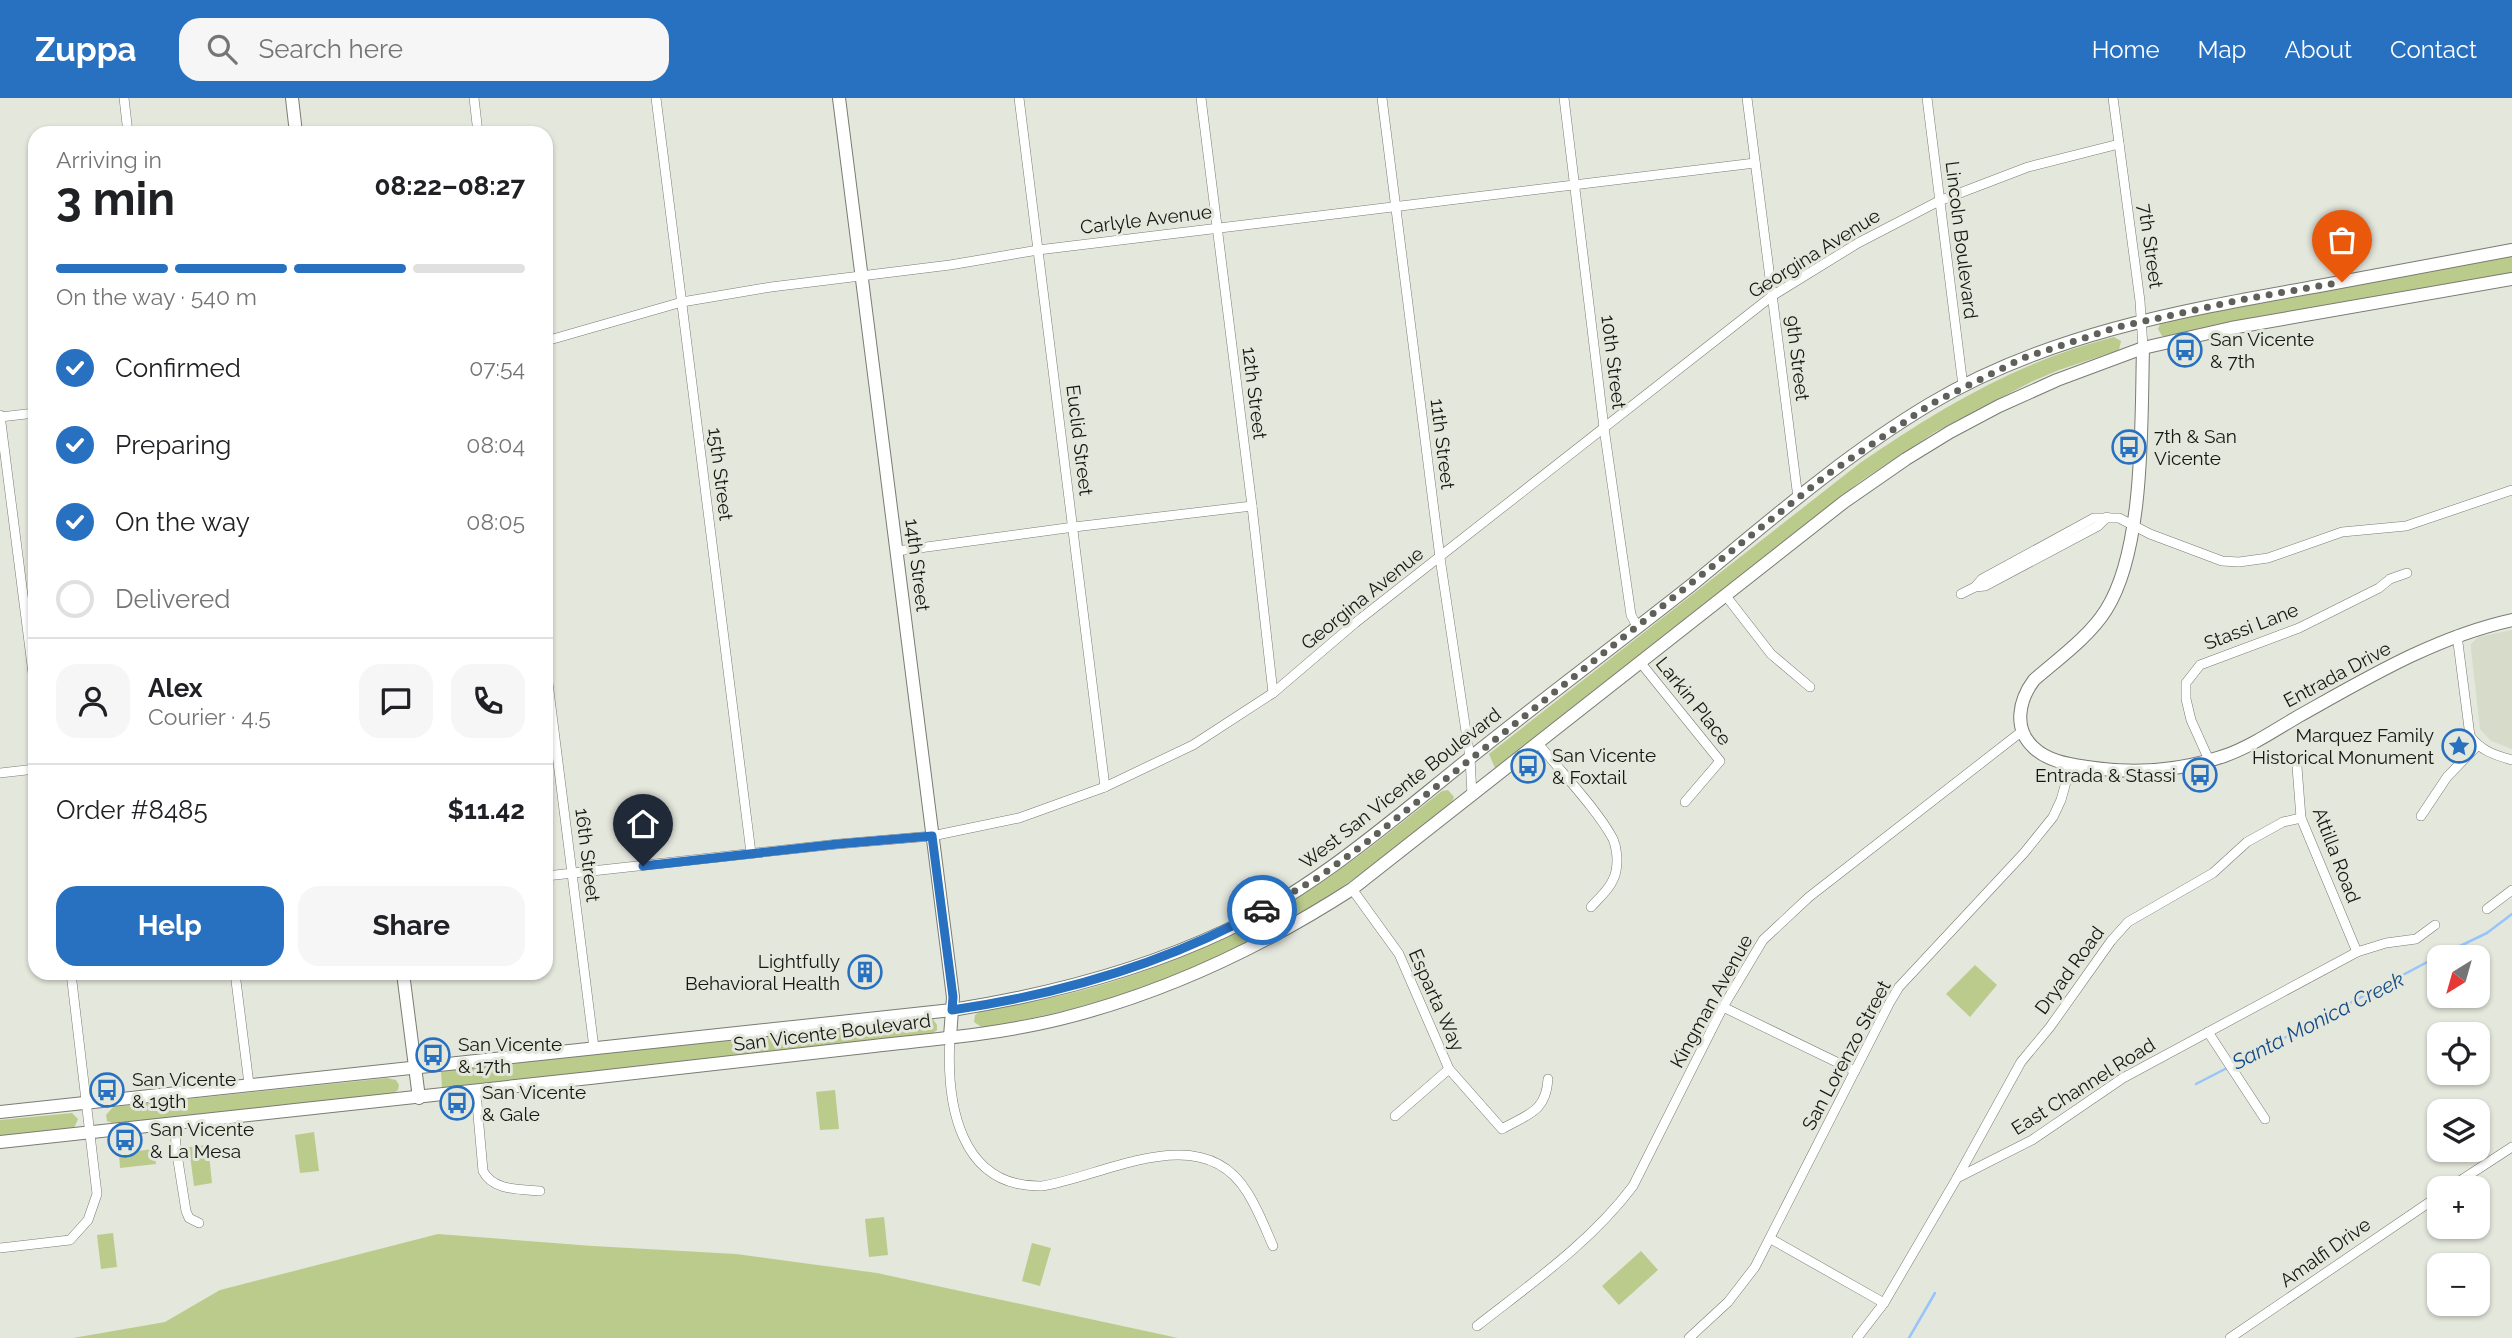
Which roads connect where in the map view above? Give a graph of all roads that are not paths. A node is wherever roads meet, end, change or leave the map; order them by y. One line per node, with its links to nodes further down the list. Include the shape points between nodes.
1 (124, 98): 13 (street)
2 (292, 98): 14 (main road)
3 (474, 98): 15 (street)
4 (656, 98): 27 (street, 15th Street)
5 (839, 98): 24 (main road, 14th Street)
6 (1019, 98): 22 (street, Euclid Street)
7 (1200, 98): 21 (street, 12th Street)
8 (1382, 98): 20 (street, 11th Street)
9 (1564, 98): 18 (street, 10th Street)
10 (1747, 98): 17 (street, 9th Street)
11 (1927, 98): 19 (street, Lincoln Boulevard)
12 (2113, 98): 16 (street, 7th Street)
13 (127, 126)
14 (295, 126)
15 (477, 126)
16 (2119, 144): 19 (street, Georgina Avenue, via 2028,167); 28 (street, 7th Street)
17 (1755, 163): 18 (street, Carlyle Avenue); 26 (street, 9th Street)
18 (1574, 185): 20 (street, Carlyle Avenue); 34 (street, 10th Street)
19 (1940, 201): 26 (street, Georgina Avenue, via 1857,243); 31 (street, Lincoln Boulevard)
20 (1395, 207): 21 (street, Carlyle Avenue); 41 (street, 11th Street)
21 (1217, 228): 22 (street, Carlyle Avenue); 37 (street, 12th Street)
22 (1038, 250): 24 (street, Carlyle Avenue); 39 (street, Euclid Street)
23 (2512, 250): 28 (main road, West San Vicente Boulevard)
24 (862, 276): 27 (street, Carlyle Avenue); 40 (main road, 14th Street)
25 (2512, 279): 30 (main road, San Vicente Boulevard)
26 (1772, 296): 34 (street, Georgina Avenue); 36 (street, 9th Street)
27 (682, 302): 29 (street, Carlyle Avenue); 69 (street, 15th Street)
28 (2141, 320): 30 (street, 7th Street); 31 (main road, West San Vicente Boulevard, via 2039,352)
29 (553, 339)
30 (2143, 348): 38 (main road, 7th Street); 44 (main road, San Vicente Boulevard, via 2046,386 1950,432 1844,502)
31 (1963, 386): 36 (main road, West San Vicente Boulevard, via 1874,441)
32 (28, 414): 33 (street)
33 (0, 416): 47 (street)
34 (1604, 428): 41 (street, Georgina Avenue); 46 (street, 10th Street, via 1631,615)
35 (2512, 490): 38 (street, via 2406,526 2342,532 2268,558 2239,562 2222,561)
36 (1798, 498): 46 (main road, West San Vicente Boulevard)
37 (1252, 506): 39 (street); 51 (street, 12th Street)
38 (2133, 525): 43 (street, via 2119,518 2094,519); 53 (main road, via 2123,575 2112,599 2090,630 2034,680 2022,700)
39 (1074, 527): 40 (street); 63 (street, Euclid Street)
40 (897, 551): 68 (main road, 14th Street)
41 (1440, 558): 51 (street, Georgina Avenue); 56 (street, 11th Street)
42 (2407, 573): 57 (street, Stassi Lane, via 2299,628 2200,664 2186,683 2186,699)
43 (1961, 594)
44 (1726, 596): 49 (main road, San Vicente Boulevard); 50 (street, via 1771,654)
45 (2512, 621): 48 (main road, Entrada Drive)
46 (1638, 628): 56 (main road, West San Vicente Boulevard)
47 (28, 634)
48 (2457, 635): 55 (street, via 2470,736); 57 (main road, Entrada Drive, via 2369,677 2248,745)
49 (1640, 662): 54 (main road, San Vicente Boulevard); 65 (street, Larkin Place, via 1720,761)
50 (1810, 687)
51 (1273, 694): 63 (street, Georgina Avenue, via 1193,745)
52 (553, 722): 70 (street, 16th Street)
53 (2021, 732): 59 (main road, Entrada Drive, via 2039,753); 81 (street, Kingman Avenue, via 1782,920 1763,940)
54 (1538, 743): 64 (main road, San Vicente Boulevard); 74 (street, via 1614,841 1616,872)
55 (2477, 746): 58 (street); 66 (street, via 2446,777)
56 (1470, 758): 64 (street, 11th Street); 82 (main road, West San Vicente Boulevard, via 1319,877 1228,929 1094,981)
57 (2209, 760): 59 (main road, Entrada Drive, via 2133,771)
58 (2512, 760)
59 (2071, 764): 88 (street, San Lorenzo Street, via 2053,817 1899,987)
60 (2297, 766): 67 (street, Attilla Road)
61 (28, 770): 62 (street)
62 (0, 774)
63 (1105, 787): 68 (street, Georgina Avenue, via 1019,818)
64 (1472, 795): 72 (main road, San Vicente Boulevard)
65 (1685, 802)
66 (2421, 816)
67 (2301, 818): 77 (street, Attilla Road); 102 (street, Dryad Road, via 2283,822 2247,842 2213,873 2127,922 2021,1062)
68 (932, 836): 69 (street, Georgina Avenue); 82 (main road, 14th Street)
69 (751, 853): 70 (street, Georgina Avenue)
70 (572, 873): 71 (street, Georgina Avenue); 85 (street, 16th Street)
71 (553, 875)
72 (1352, 888): 84 (main road, San Vicente Boulevard, via 1305,919 1160,989 1014,1029); 87 (street, Esparta Way, via 1399,954)
73 (2512, 890): 75 (street)
74 (1591, 907)
75 (2487, 909)
76 (2435, 925): 77 (street, East Channel Road, via 2416,939)
77 (2357, 952): 83 (street, East Channel Road)
78 (72, 980): 93 (street)
79 (236, 980): 90 (street)
80 (404, 980): 86 (main road)
81 (1723, 1007): 88 (street); 110 (street, Kingman Avenue, via 1633,1186 1617,1208)
82 (952, 1010): 84 (main road, 14th Street); 85 (main road, West San Vicente Boulevard)
83 (2207, 1032): 96 (street); 102 (street, East Channel Road, via 2123,1078 2032,1140)
84 (950, 1037): 91 (main road, San Vicente Boulevard); 107 (street, via 955,1115 962,1136 979,1163 1001,1178 1042,1186 1166,1155 1194,1154 1236,1177)
85 (594, 1048): 86 (main road, West San Vicente Boulevard)
86 (415, 1068): 90 (main road, West San Vicente Boulevard); 92 (main road)
87 (1449, 1069): 89 (street, Esparta Way, via 1502,1129 1541,1106); 95 (street)
88 (1855, 1071): 106 (street, San Lorenzo Street)
89 (1548, 1079)
90 (249, 1084): 93 (main road, West San Vicente Boulevard)
91 (476, 1092): 92 (main road, San Vicente Boulevard); 103 (street, via 487,1179 500,1186)
92 (419, 1098): 97 (main road, San Vicente Boulevard)
93 (88, 1102): 94 (main road, West San Vicente Boulevard); 98 (street)
94 (0, 1112)
95 (1395, 1116)
96 (2265, 1119)
97 (175, 1123): 98 (main road, San Vicente Boulevard); 105 (street, via 186,1211)
98 (92, 1132): 99 (main road, San Vicente Boulevard); 108 (street, via 97,1194 88,1220 70,1240)
99 (0, 1142)
100 (2512, 1147): 101 (street)
101 (2467, 1176)
102 (1957, 1178): 109 (street)
103 (540, 1191)
104 (2427, 1204): 113 (street, Amalfi Drive)
105 (199, 1223)
106 (1771, 1239): 109 (street); 111 (street, San Lorenzo Street, via 1746,1281)
107 (1273, 1246)
108 (0, 1248)
109 (1884, 1303): 112 (street)
110 (1477, 1326)
111 (1689, 1338)
112 (1857, 1338)
113 (2230, 1338)

